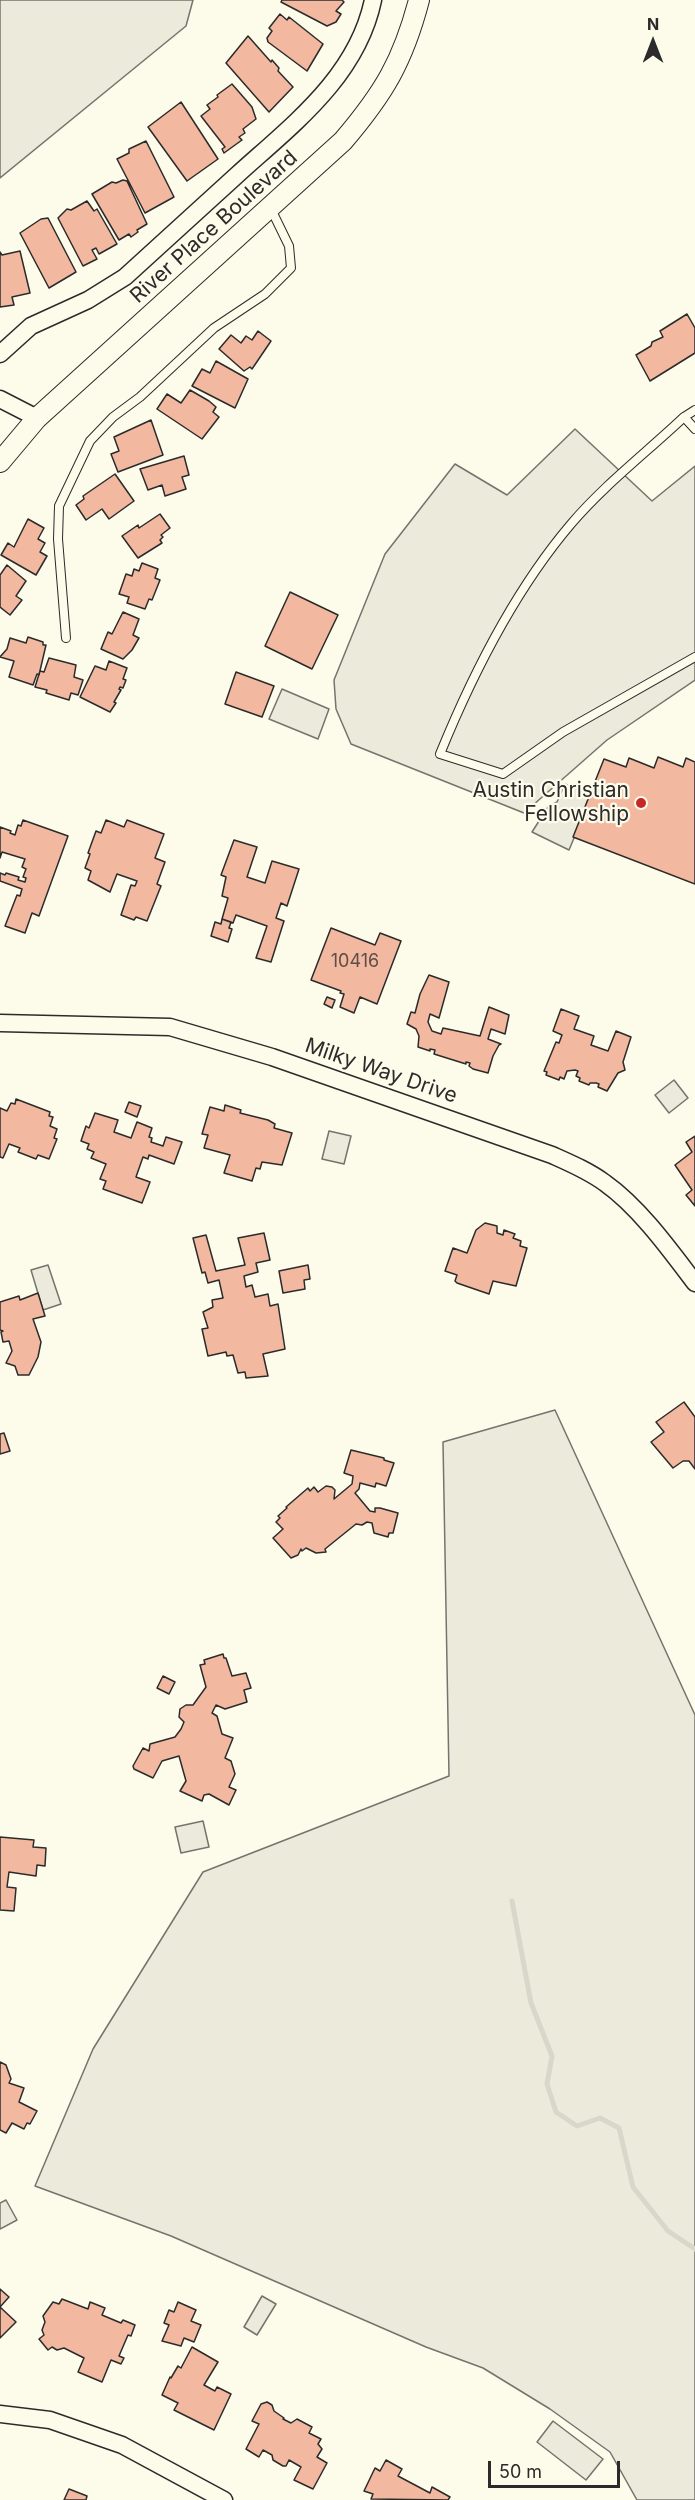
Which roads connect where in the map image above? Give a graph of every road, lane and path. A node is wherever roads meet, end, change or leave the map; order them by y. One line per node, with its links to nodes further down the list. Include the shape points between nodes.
1 (373, 0): 4 (street, via 350,58 323,96 125,277 88,300 31,326)
2 (419, 0): 3 (street, River Place Boulevard, via 400,60 376,102 324,160)
3 (271, 209): 8 (street, River Place Boulevard); 11 (lane, via 289,246 291,268 265,294 214,328 113,417 90,441 73,474 59,506)
4 (0, 354)
5 (0, 399): 8 (street)
6 (695, 410): 7 (lane)
7 (684, 417): 9 (lane); 12 (lane, via 572,522 547,555 514,602 463,697 440,754 503,774 563,732)
8 (37, 418): 10 (street, River Place Boulevard)
9 (695, 429)
10 (0, 462)
11 (66, 638)
12 (695, 657)
13 (0, 1023): 14 (street, Milky Way Drive, via 170,1027 272,1057 552,1155 607,1184 636,1211)
14 (695, 1283)
15 (0, 2414): 16 (street, via 51,2420 122,2445)
16 (224, 2500)

